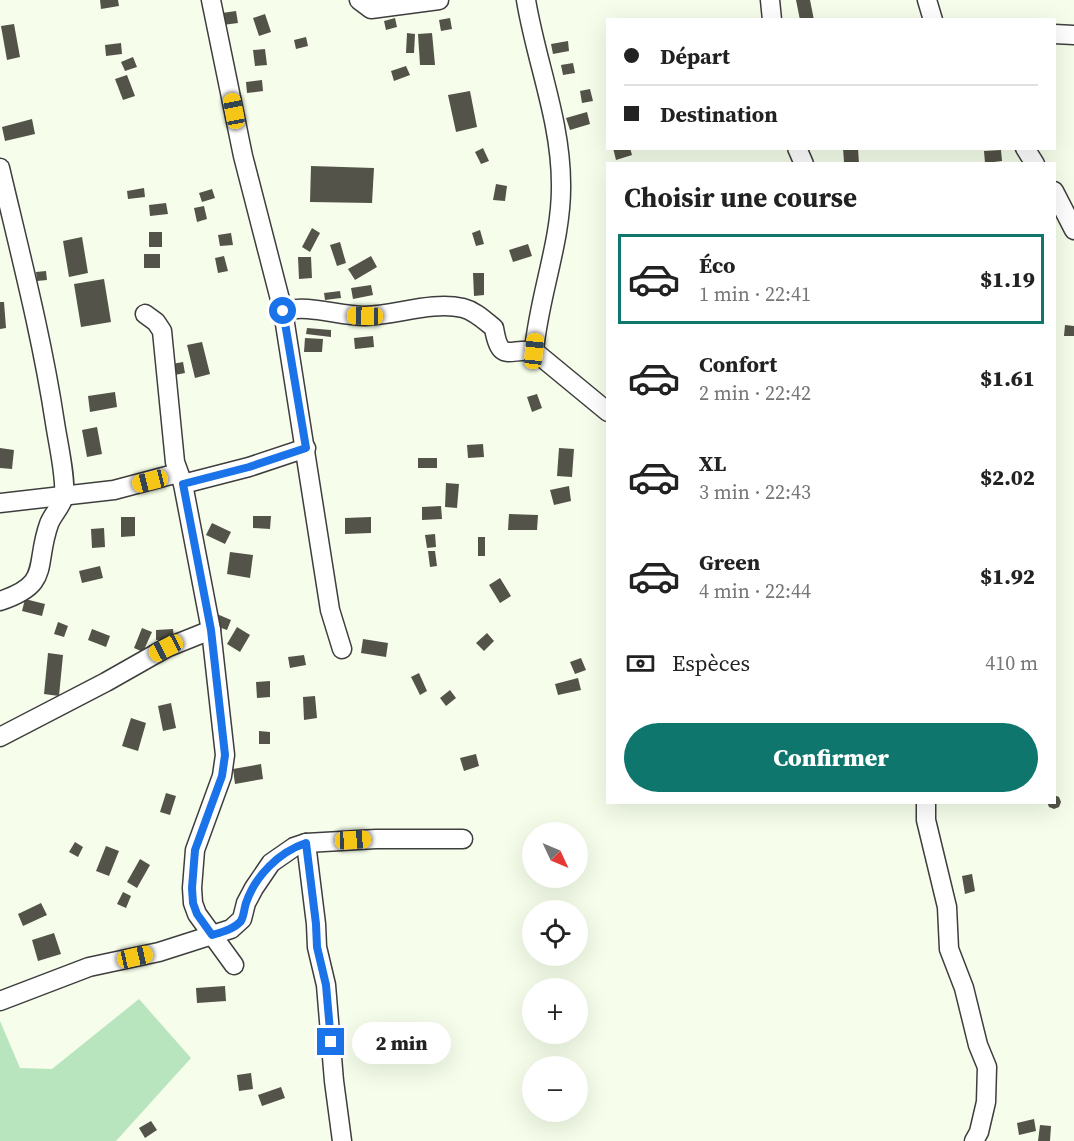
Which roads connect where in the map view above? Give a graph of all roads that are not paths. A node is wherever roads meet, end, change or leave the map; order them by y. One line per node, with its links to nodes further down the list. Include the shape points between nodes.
1 (211, 0): 14 (street, via 243,156)
2 (359, 0): 3 (street, via 371,9)
3 (439, 0)
4 (526, 0): 16 (street, via 560,146 561,187)
5 (770, 0): 7 (street)
6 (927, 0): 8 (street)
7 (772, 18)
8 (932, 18)
9 (1056, 34): 10 (street)
10 (1074, 34)
11 (0, 168): 20 (street, via 51,395)
12 (1056, 195): 13 (street)
13 (1074, 230)
14 (283, 311): 16 (street, via 296,307 365,316 462,308 494,328 497,345 505,352); 18 (street)
15 (146, 314): 19 (street, via 162,331 169,416)
16 (534, 351): 17 (street)
17 (606, 410)
18 (306, 448): 19 (street, via 249,467); 24 (street, via 330,610)
19 (181, 479): 20 (street); 23 (street)
20 (64, 497): 21 (street); 22 (street, via 49,522 41,570 34,584)
21 (0, 503)
22 (0, 601)
23 (211, 630): 25 (street, via 166,648); 29 (street, via 225,755 222,776 195,850 192,888 197,914)
24 (342, 649)
25 (0, 737)
26 (926, 804): 33 (street, via 947,907 949,949 987,1067 986,1102)
27 (463, 839): 28 (street)
28 (306, 843): 29 (street, via 271,863 246,903 242,920 231,929); 32 (street)
29 (212, 935): 30 (street); 31 (street, via 159,952 89,967)
30 (234, 965)
31 (0, 1001)
32 (342, 1141)
33 (974, 1141)

